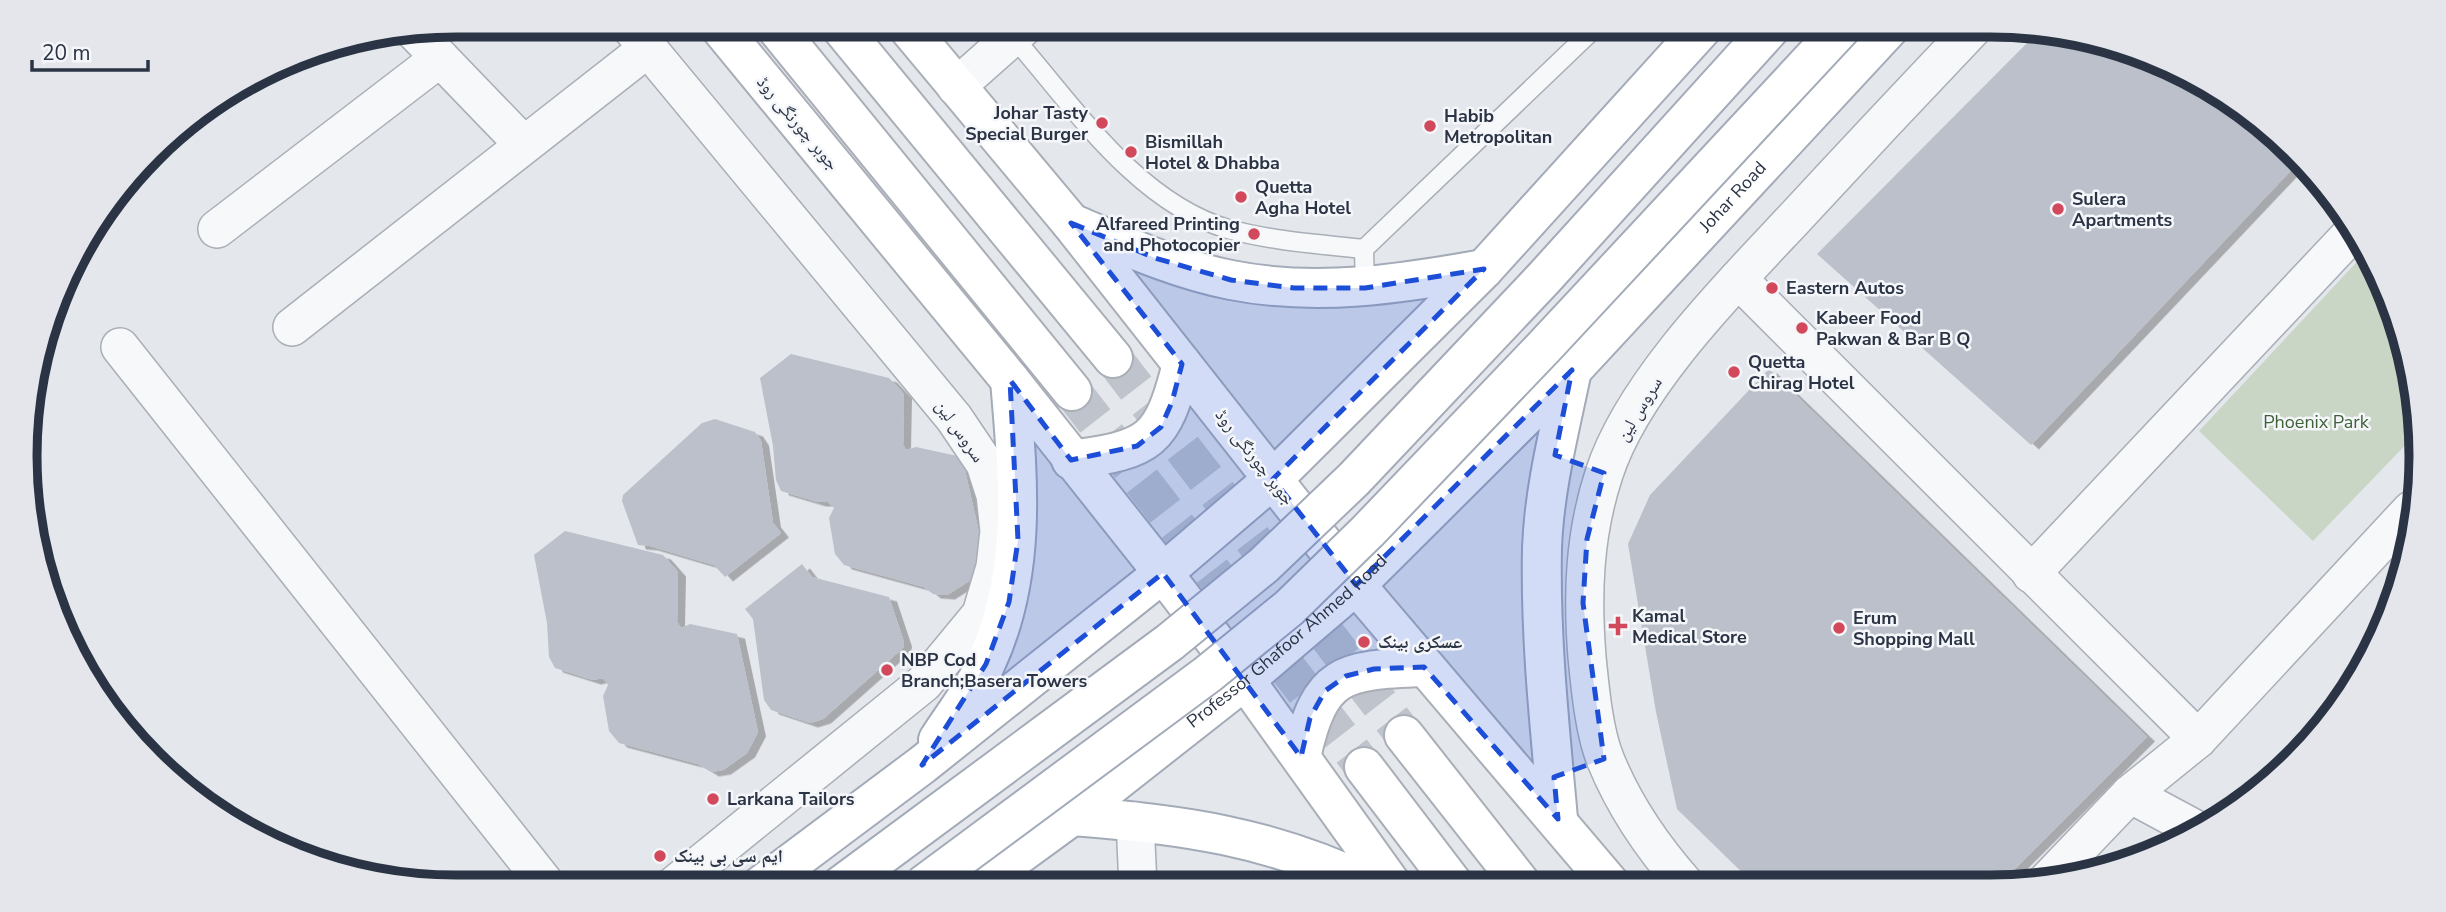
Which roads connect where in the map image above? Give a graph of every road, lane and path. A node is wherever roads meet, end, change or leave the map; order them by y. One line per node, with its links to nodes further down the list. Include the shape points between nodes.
1 (638, 37): 17 (street); 34 (street, سروس لین, via 954,418)
2 (728, 37): 30 (main road, جوہر چورنگی روڈ)
3 (784, 37): 31 (main road)
4 (849, 37): 27 (main road)
5 (916, 37): 16 (main road, جوہر چورنگی روڈ)
6 (1013, 37): 16 (street)
7 (1025, 37): 21 (lane, via 1132,173 1174,205 1239,231)
8 (1585, 37): 21 (lane)
9 (1694, 37): 22 (main road)
10 (1762, 37): 59 (main road, bridge, via 1544,278 1363,469 1264,565 1170,642)
11 (1833, 37): 60 (main road, bridge, via 1535,357 1289,608 1208,674)
12 (1881, 37): 29 (main road, Johar Road)
13 (1965, 37): 23 (street, سروس لین)
14 (421, 39): 15 (street)
15 (440, 58): 17 (street); 19 (street)
16 (956, 87): 18 (main road, جوہر چورنگی روڈ)
17 (523, 144): 25 (street)
18 (1071, 223): 24 (main road, via 1155,258 1231,280 1294,288); 28 (main road, جوہر چورنگی روڈ)
19 (217, 229)
20 (2348, 238): 39 (street)
21 (1364, 249): 24 (lane)
22 (1484, 269): 24 (main road); 36 (main road)
23 (1738, 279): 35 (street, سروس لین, via 1627,421); 39 (street)
24 (1366, 288)
25 (292, 327)
26 (120, 347): 56 (street)
27 (1113, 358)
28 (1182, 364): 33 (main road, via 1161,427 1137,446); 36 (main road, جوہر چورنگی روڈ)
29 (1572, 370): 32 (main road); 40 (main road, Professor Ghafoor Ahmed Road)
30 (1010, 380): 33 (main road, جوہر چورنگی روڈ); 34 (main road)
31 (1072, 391)
32 (1555, 455): 35 (street); 49 (main road, via 1542,546 1544,667)
33 (1071, 460): 38 (main road, جوہر چورنگی روڈ)
34 (1001, 461): 47 (main road, via 1018,540 1009,602 986,664); 57 (street, سروس لین, via 995,495 999,531 995,567 981,614 924,683)
35 (1604, 473): 46 (street, سروس لین, via 1587,539 1583,603 1590,685)
36 (1273, 479): 38 (main road); 40 (main road, جوہر چورنگی روڈ)
37 (2405, 515): 44 (street)
38 (1163, 573): 42 (main road, جوہر چورنگی روڈ); 47 (main road)
39 (2032, 574): 44 (street)
40 (1356, 584): 41 (main road, جوہر چورنگی روڈ); 42 (main road, Professor Ghafoor Ahmed Road)
41 (1424, 667): 45 (main road, via 1365,671 1346,676 1325,691 1310,718); 52 (main road, جوہر چورنگی روڈ)
42 (1245, 680): 45 (main road, جوہر چورنگی روڈ); 51 (main road, Professor Ghafoor Ahmed Road)
43 (1404, 736): 66 (main road)
44 (2198, 739): 50 (street)
45 (1301, 757): 64 (main road, جوہر چورنگی روڈ)
46 (1604, 759): 49 (street); 68 (street, سروس لین, via 1629,807)
47 (922, 765): 58 (main road)
48 (1364, 767): 65 (main road)
49 (1554, 777): 52 (main road)
50 (2130, 794): 54 (street); 55 (street)
51 (1072, 816): 53 (main road); 61 (main road, Professor Ghafoor Ahmed Road)
52 (1558, 819): 67 (main road, جوہر چورنگی روڈ)
53 (1135, 821): 62 (street); 63 (main road, via 1272,845)
54 (2188, 825)
55 (2058, 870)
56 (538, 875)
57 (687, 875)
58 (775, 875)
59 (855, 875)
60 (937, 875)
61 (991, 875)
62 (1137, 875)
63 (1351, 875)
64 (1385, 875)
65 (1446, 875)
66 (1514, 875)
67 (1603, 875)
68 (1679, 875)

